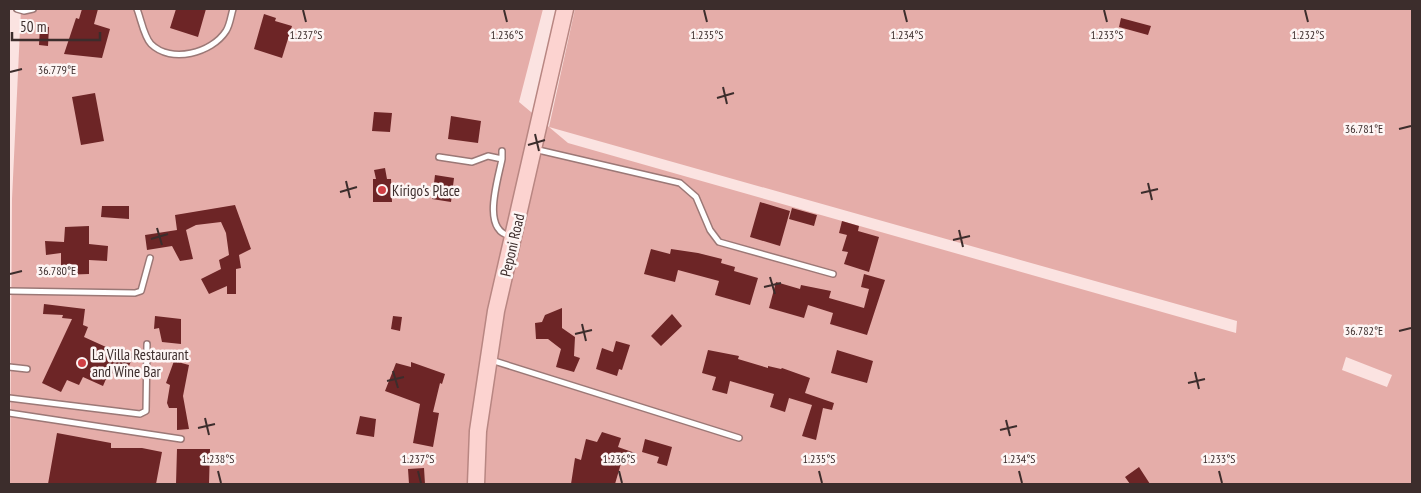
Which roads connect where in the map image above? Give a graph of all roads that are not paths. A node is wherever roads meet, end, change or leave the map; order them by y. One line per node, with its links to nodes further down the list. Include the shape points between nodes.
1 (17, 9): 2 (lane)
2 (33, 9)
3 (137, 9): 4 (lane, via 150,43 161,52 176,56 198,52 217,40 226,31)
4 (233, 9)
5 (565, 9): 6 (main road, Peponi Road)
6 (534, 149): 10 (main road, Peponi Road); 12 (lane, via 680,183 696,197 710,230 719,242)
7 (502, 151): 9 (lane)
8 (439, 157): 9 (lane, via 472,162 488,156)
9 (502, 160): 10 (lane, via 493,212 495,227 501,234)
10 (514, 237): 15 (main road, Peponi Road)
11 (150, 258): 13 (lane, via 141,291 135,293)
12 (833, 274)
13 (9, 291)
14 (147, 344): 18 (lane, via 146,411 140,414)
15 (488, 359): 20 (lane); 22 (main road, Peponi Road, via 478,431)
16 (9, 367): 17 (lane)
17 (27, 369)
18 (9, 398)
19 (9, 413): 21 (lane)
20 (739, 438)
21 (181, 439)
22 (476, 484)

